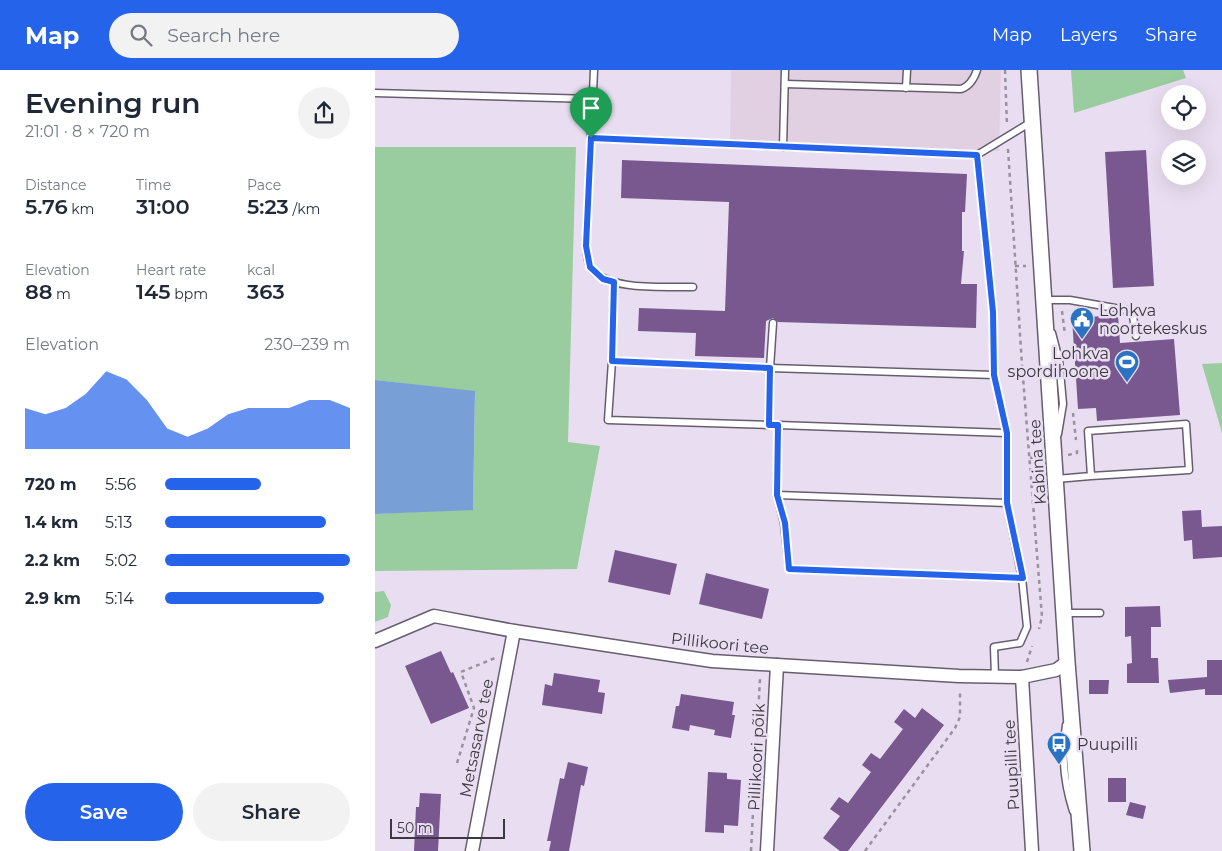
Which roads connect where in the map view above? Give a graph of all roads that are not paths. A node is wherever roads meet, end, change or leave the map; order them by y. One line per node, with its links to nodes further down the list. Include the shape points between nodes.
1 (594, 70): 9 (lane)
2 (785, 70): 6 (lane)
3 (907, 70): 7 (lane)
4 (977, 70): 7 (lane, via 970,83 961,89)
5 (1029, 70): 10 (street, Kabina tee)
6 (785, 84): 7 (lane); 12 (lane)
7 (906, 88)
8 (375, 93): 9 (lane)
9 (593, 99): 11 (lane)
10 (1032, 121): 13 (lane); 16 (street, Kabina tee)
11 (591, 138): 12 (lane); 14 (lane, via 587,253 590,267 603,279)
12 (783, 147): 13 (lane)
13 (977, 155): 21 (lane, via 993,312)
14 (614, 282): 15 (lane); 19 (lane)
15 (693, 287)
16 (1044, 300): 18 (lane, via 1070,300 1126,310 1133,316); 26 (street, Kabina tee)
17 (773, 323): 20 (lane)
18 (1136, 336)
19 (612, 361): 20 (lane); 22 (lane, via 608,420)
20 (770, 368): 21 (lane); 22 (lane)
21 (994, 375): 24 (lane)
22 (769, 425): 23 (lane)
23 (778, 425): 24 (lane); 27 (lane)
24 (1007, 433): 28 (lane)
25 (1091, 476): 25 (lane, via 1088,431 1186,424 1189,470); 26 (lane)
26 (1056, 479): 30 (street, Kabina tee)
27 (777, 495): 28 (lane); 29 (lane, via 785,523 789,569)
28 (1007, 503): 29 (lane)
29 (1023, 578): 36 (lane, via 1027,627 1020,642 994,647)
30 (1064, 613): 31 (lane); 34 (street, Kabina tee)
31 (1100, 614)
32 (514, 631): 33 (street, Pillikoori tee, via 434,616); 35 (street, Pillikoori tee, via 713,660); 39 (street, Metsasarve tee)
33 (375, 642)
34 (1067, 662): 37 (street, Pillikoori tee, via 1056,670); 38 (street, Kabina tee)
35 (777, 665): 36 (street, Pillikoori tee); 40 (street, Pillikoori põik)
36 (995, 676): 37 (street, Pillikoori tee)
37 (1022, 677): 41 (street, Puupilli tee)
38 (1082, 845)
39 (472, 851)
40 (767, 851)
41 (1032, 851)

